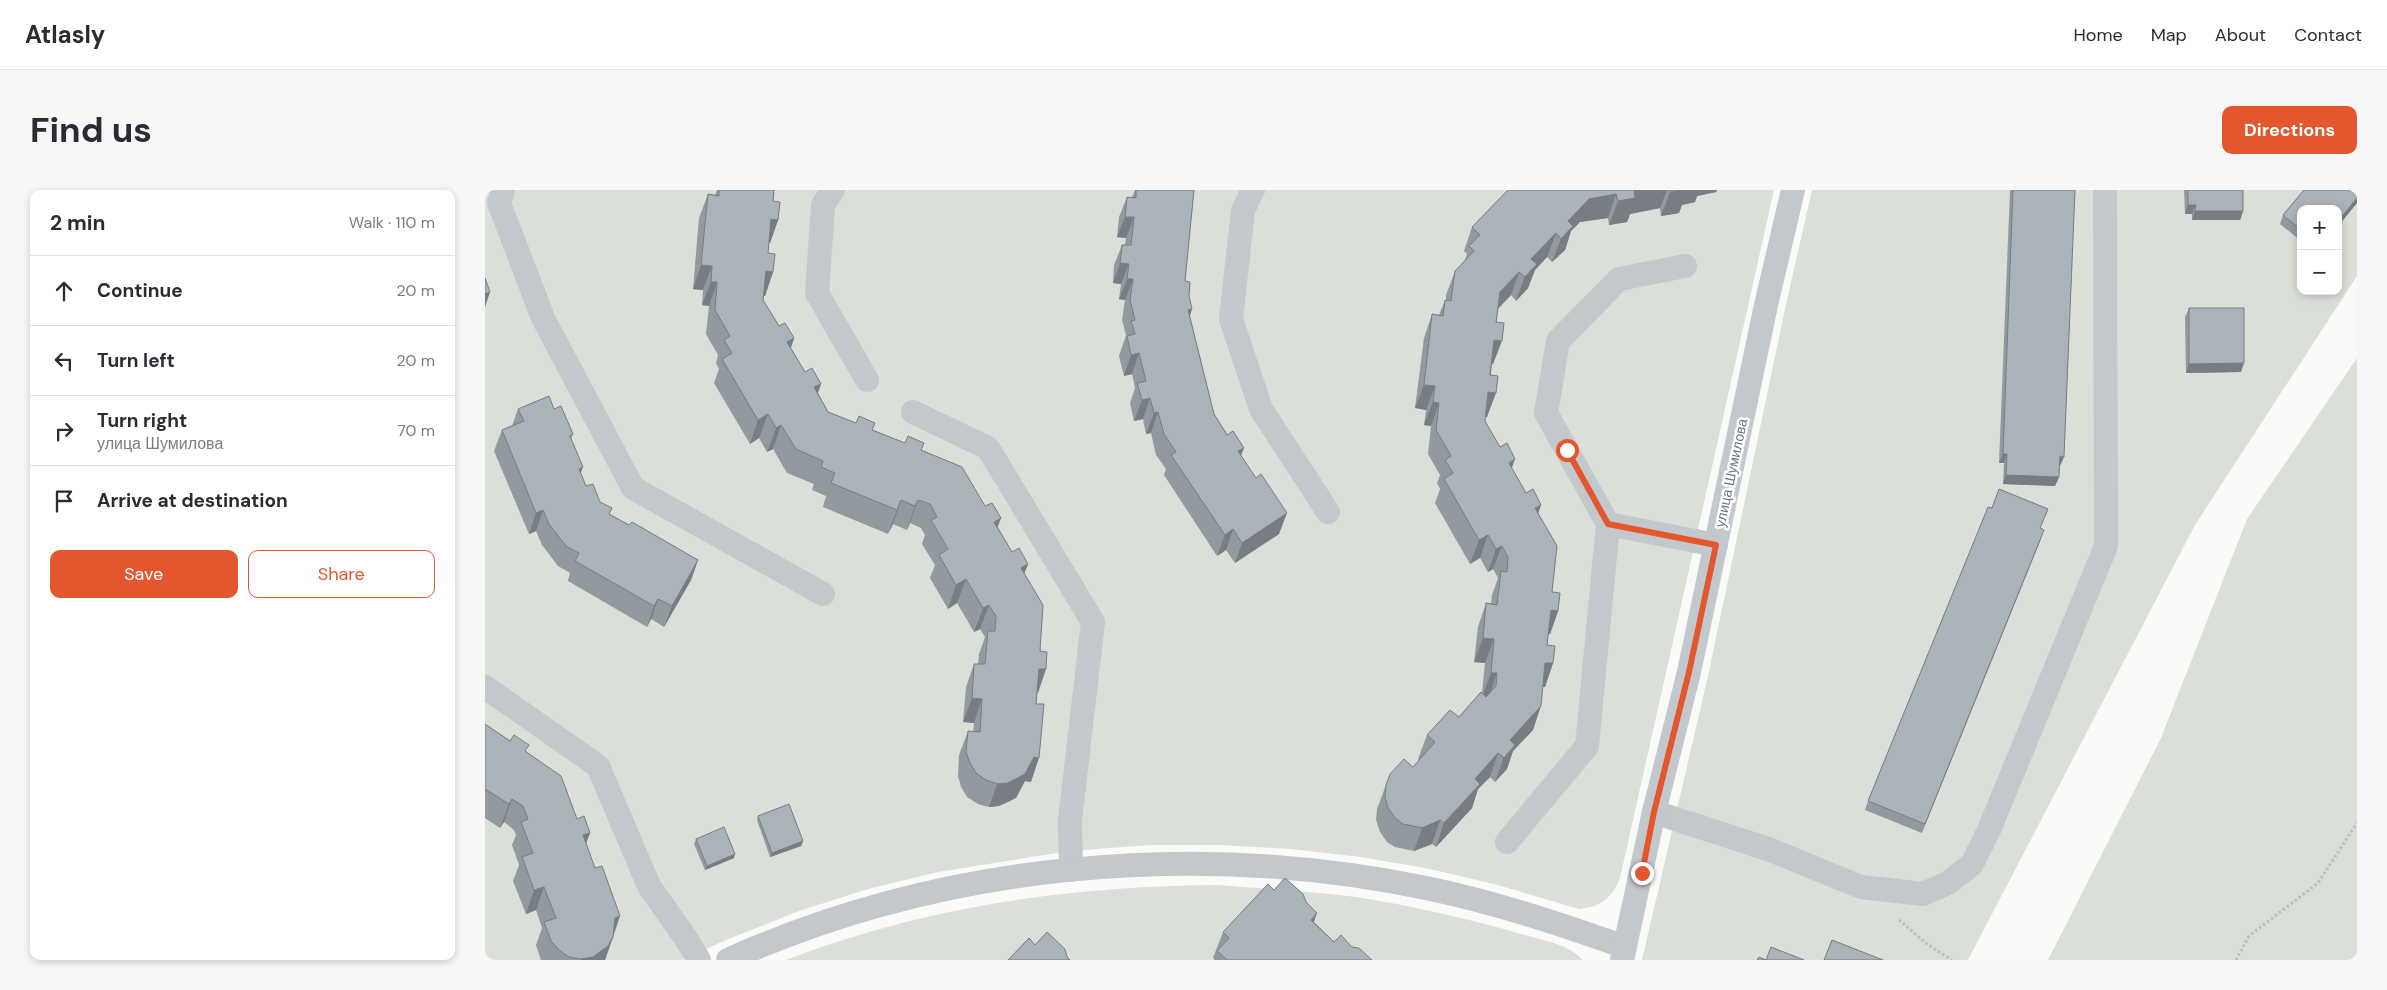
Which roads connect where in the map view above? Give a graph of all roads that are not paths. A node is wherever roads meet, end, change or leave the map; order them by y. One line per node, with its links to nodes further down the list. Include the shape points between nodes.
1 (503, 190): 12 (street, via 499,204 543,318 633,488)
2 (833, 190): 7 (street, via 823,205 817,293)
3 (1253, 190): 9 (street, via 1243,210 1231,319 1261,409)
4 (1793, 190): 11 (street, улица Шумилова)
5 (2105, 190): 14 (street, via 2106,546 1973,864 1947,883 1923,894 1861,887 1768,849)
6 (1685, 266): 10 (street, via 1619,279 1558,341 1547,413)
7 (867, 380)
8 (913, 412): 16 (street, via 988,448 1093,622 1070,820)
9 (1328, 512)
10 (1608, 524): 11 (street); 15 (street, via 1587,746)
11 (1716, 545): 14 (street, улица Шумилова)
12 (823, 594)
13 (485, 687): 18 (street, via 598,766 649,886)
14 (1654, 812): 17 (street, улица Шумилова)
15 (1507, 842)
16 (1071, 870): 17 (street, via 1150,864 1220,864 1358,876 1493,904 1560,924); 19 (street, via 942,890 873,908)
17 (1624, 954)
18 (699, 960)
19 (728, 960)

